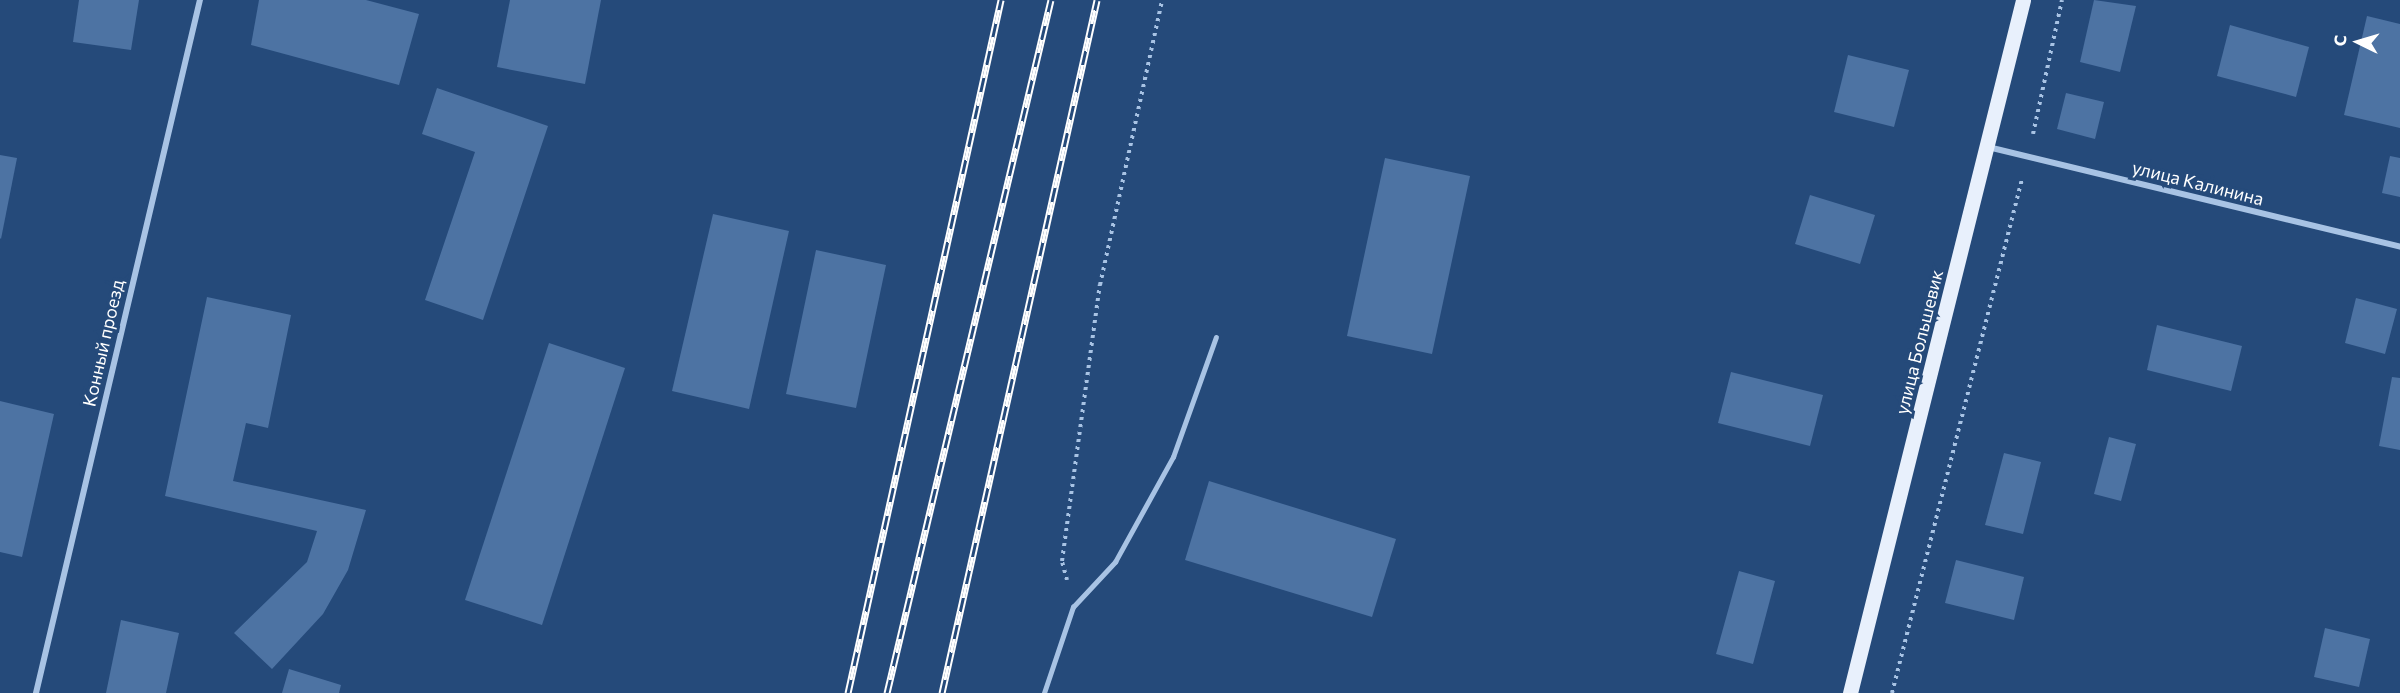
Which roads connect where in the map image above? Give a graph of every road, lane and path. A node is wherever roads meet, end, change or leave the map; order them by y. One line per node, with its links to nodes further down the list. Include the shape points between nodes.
1 (200, 0): 10 (street, Конный проезд)
2 (1162, 0): 9 (path, via 1100,285 1062,561)
3 (2023, 0): 5 (main road, улица Большевик)
4 (2062, 0): 6 (path)
5 (1988, 147): 6 (street, улица Калинина); 12 (main road, улица Большевик)
6 (2028, 157): 7 (street, улица Калинина); 13 (path)
7 (2400, 247)
8 (1216, 338): 9 (lane, via 1173,457 1115,562)
9 (1073, 607): 11 (lane)
10 (36, 693)
11 (1044, 693)
12 (1850, 693)
13 (1892, 693)

